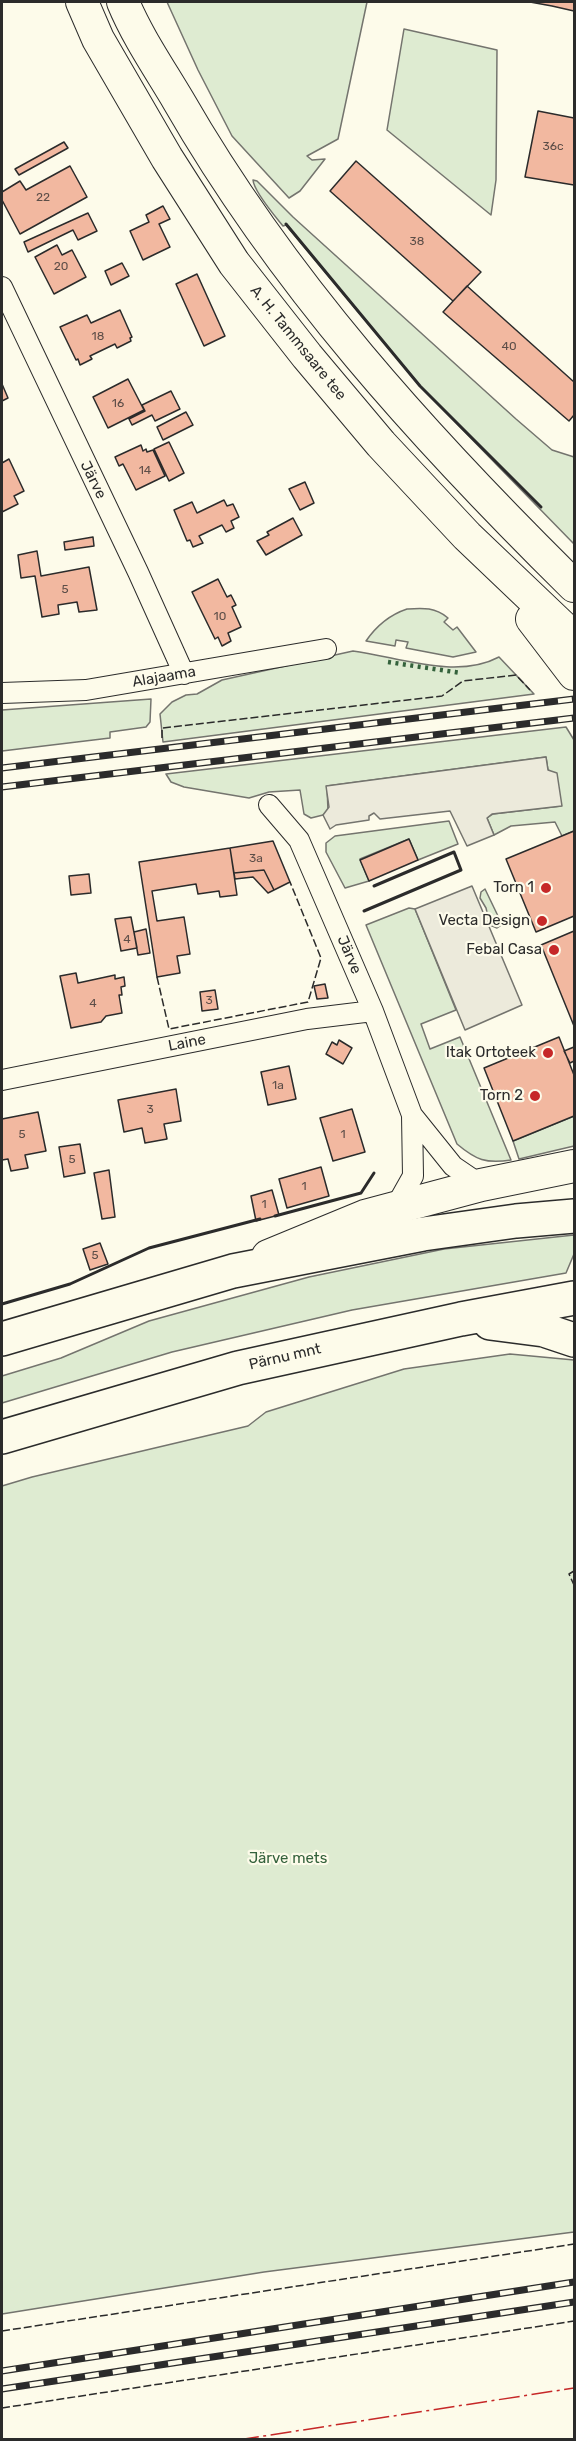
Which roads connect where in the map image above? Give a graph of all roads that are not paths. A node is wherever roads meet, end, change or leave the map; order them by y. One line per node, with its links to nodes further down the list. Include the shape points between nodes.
1 (82, 2): 5 (main road, A. H. Tammsaare tee, via 98,39 161,148 234,263 374,435)
2 (123, 2): 4 (main road, via 239,199 381,384)
3 (2, 287): 10 (street, Järve)
4 (497, 510): 6 (main road); 7 (main road)
5 (466, 536): 8 (main road, A. H. Tammsaare tee); 11 (main road)
6 (574, 574)
7 (574, 586)
8 (574, 638)
9 (326, 649): 10 (street, Alajaama)
10 (184, 674): 12 (street, Alajaama, via 86,690)
11 (574, 674)
12 (2, 693)
13 (269, 805): 14 (street, Järve, via 299,840)
14 (373, 1011): 15 (street, Laine, via 307,1019); 16 (street, Järve)
15 (2, 1080)
16 (412, 1115): 18 (street, Järve, via 453,1166); 19 (street, Järve, via 413,1176)
17 (574, 1166): 18 (main road)
18 (481, 1185): 19 (main road)
19 (395, 1208): 21 (main road, via 365,1216)
20 (574, 1216): 21 (highway, via 423,1234)
21 (233, 1270): 24 (highway)
22 (574, 1298): 23 (highway, Pärnu mnt)
23 (461, 1319): 25 (highway, via 544,1330); 26 (highway, Pärnu mnt, via 237,1368)
24 (2, 1339)
25 (574, 1340)
26 (2, 1437)

